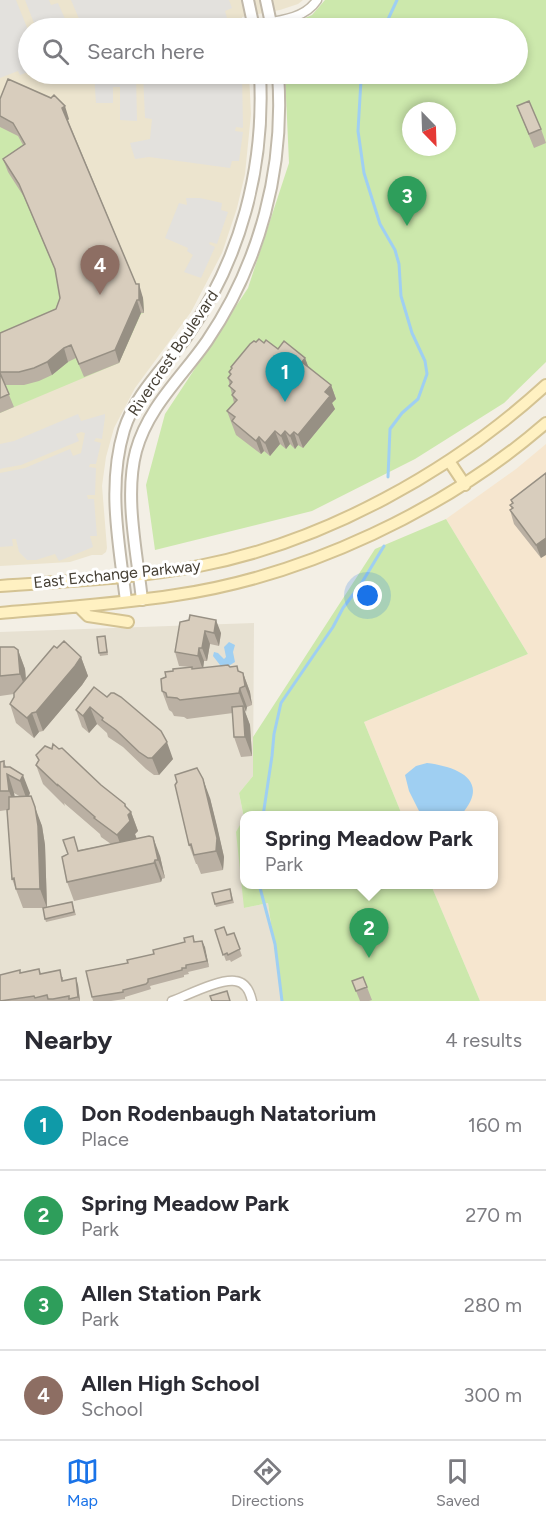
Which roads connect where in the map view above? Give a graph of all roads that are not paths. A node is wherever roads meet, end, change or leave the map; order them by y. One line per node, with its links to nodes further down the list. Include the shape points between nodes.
1 (248, 0): 4 (street)
2 (266, 0): 5 (street)
3 (317, 0): 6 (street, via 305,13)
4 (252, 18)
5 (270, 18)
6 (291, 18)
7 (260, 84): 9 (street, Rivercrest Boulevard, via 258,151 237,241 209,302)
8 (278, 84): 11 (street, Rivercrest Boulevard, via 275,169 257,239 223,315)
9 (154, 380): 11 (street); 16 (street, Rivercrest Boulevard, via 128,418 117,462 114,502)
10 (546, 385): 13 (main road, East Exchange Parkway)
11 (168, 391): 15 (street, Rivercrest Boulevard, via 142,433 132,471 131,505)
12 (546, 423): 14 (main road, East Exchange Parkway)
13 (449, 461): 14 (main road); 15 (main road, East Exchange Parkway, via 382,500 291,539 217,562)
14 (465, 485): 18 (main road, East Exchange Parkway, via 370,535 318,557 230,584)
15 (140, 575): 16 (main road, East Exchange Parkway); 18 (street, Rivercrest Boulevard)
16 (123, 577): 17 (main road, East Exchange Parkway); 19 (street, Rivercrest Boulevard)
17 (0, 586)
18 (142, 600): 19 (main road, East Exchange Parkway)
19 (126, 601): 20 (main road, East Exchange Parkway)
20 (79, 607): 21 (main road, East Exchange Parkway); 22 (main road, via 88,616)
21 (0, 613)
22 (128, 622)
23 (172, 1001): 24 (street, via 235,981 248,988)
24 (252, 1001)

